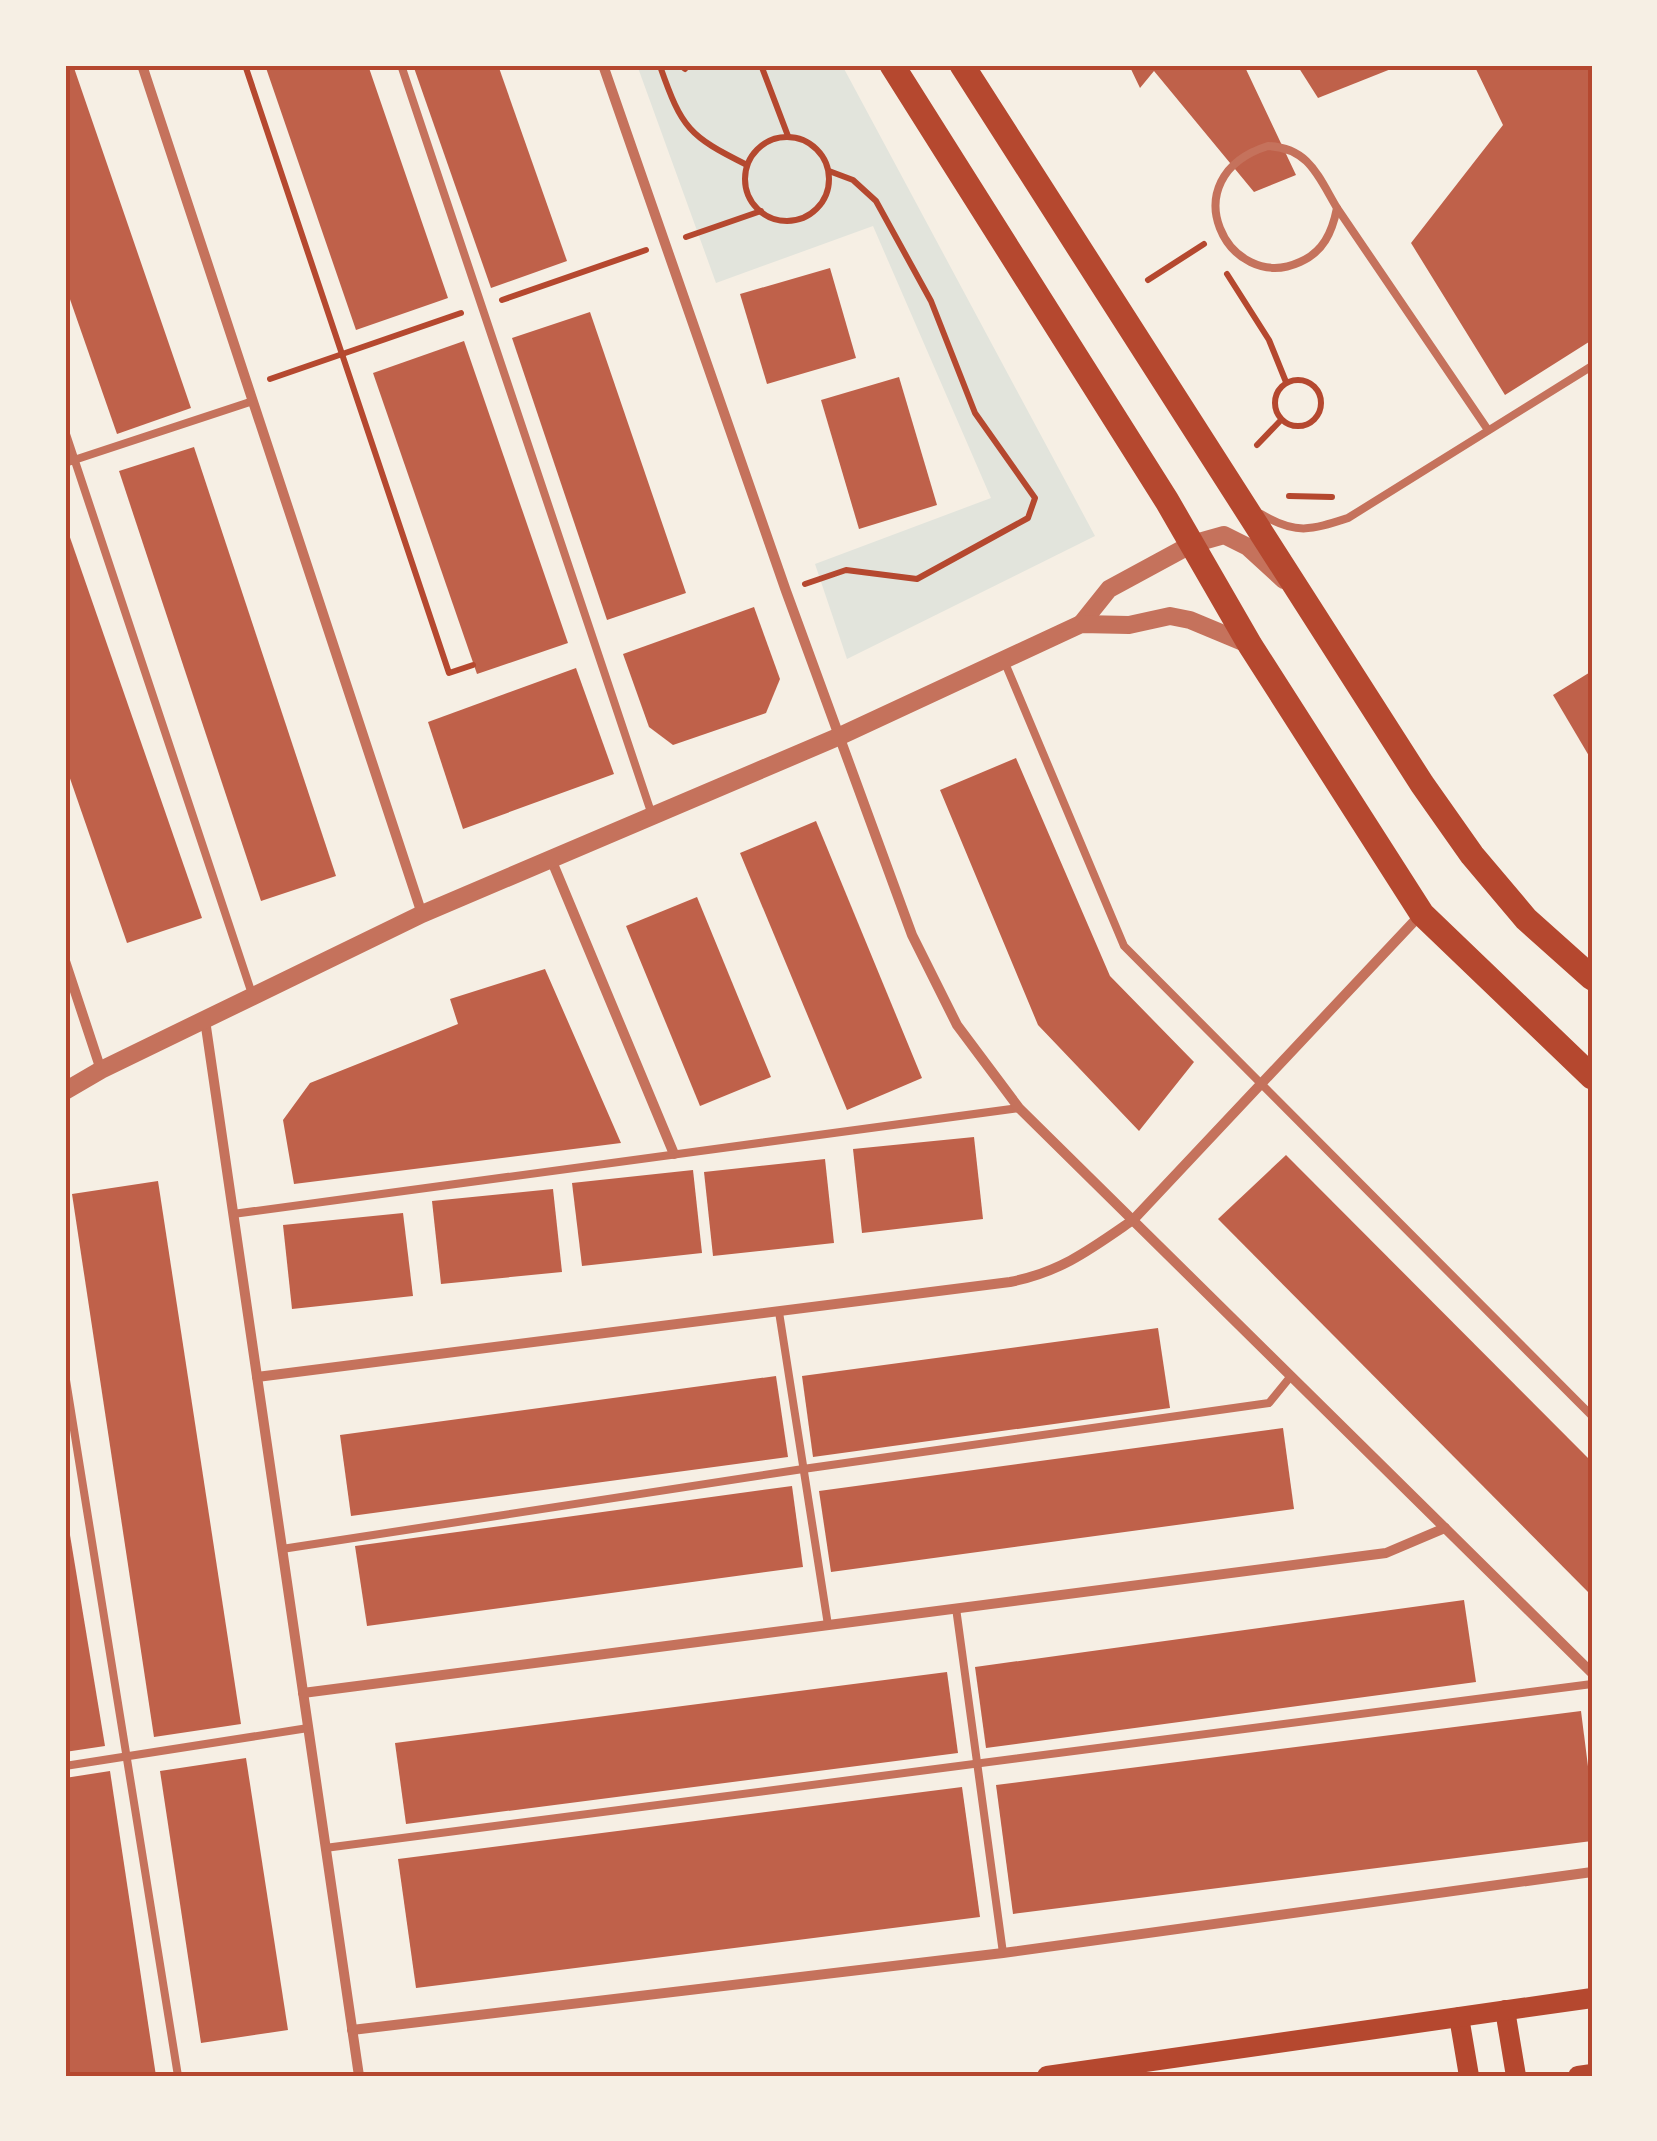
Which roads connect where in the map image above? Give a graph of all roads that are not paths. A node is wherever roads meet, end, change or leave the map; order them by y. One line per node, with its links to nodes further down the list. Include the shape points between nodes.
1 (142, 65): 8 (street)
2 (402, 65): 19 (lane)
3 (603, 65): 18 (street)
4 (892, 65): 13 (main road)
5 (962, 65): 12 (main road)
6 (1337, 208): 6 (lane, via 1311,165 1290,147 1268,146 1240,158 1220,182 1215,202 1221,232 1238,255 1274,268 1310,258 1333,228); 9 (lane)
7 (1592, 366): 9 (lane)
8 (253, 401): 11 (lane); 21 (street)
9 (1488, 430): 12 (lane, via 1348,518 1310,531 1280,526)
10 (65, 431): 11 (lane)
11 (70, 462): 25 (lane)
12 (1240, 501): 14 (main road)
13 (1192, 544): 14 (street, via 1224,536 1236,541); 15 (street, via 1109,589); 16 (main road)
14 (1302, 598): 24 (main road, via 1472,855 1526,920)
15 (1081, 624): 16 (street, via 1129,625 1170,616); 17 (street)
16 (1250, 645): 22 (main road)
17 (1004, 660): 18 (street); 29 (lane, via 1124,946)
18 (840, 736): 19 (street); 31 (street, via 912,935 956,1025)
19 (652, 816): 20 (street)
20 (550, 860): 21 (street); 32 (street)
21 (422, 914): 25 (street)
22 (1422, 914): 28 (main road); 29 (street)
23 (65, 961): 27 (street)
24 (1592, 978)
25 (253, 997): 26 (street)
26 (205, 1020): 27 (street); 33 (street)
27 (101, 1070): 30 (street)
28 (1592, 1077)
29 (1263, 1083): 34 (street); 39 (lane)
30 (65, 1091)
31 (1019, 1108): 32 (lane); 34 (street)
32 (674, 1154): 33 (lane)
33 (233, 1214): 38 (street)
34 (1133, 1220): 35 (street, via 1046,1275); 37 (street)
35 (779, 1312): 38 (street); 40 (lane)
36 (65, 1374): 49 (lane)
37 (1292, 1376): 40 (lane, via 1269,1403); 41 (street)
38 (257, 1377): 42 (street)
39 (1592, 1416)
40 (803, 1469): 42 (lane); 44 (lane)
41 (1446, 1528): 43 (street, via 1386,1552); 45 (street)
42 (282, 1550): 47 (street)
43 (956, 1608): 44 (street); 50 (lane)
44 (828, 1625): 47 (street)
45 (1592, 1673)
46 (1592, 1684): 50 (lane)
47 (302, 1693): 48 (street)
48 (308, 1728): 49 (lane); 52 (street)
49 (127, 1757): 51 (lane); 60 (lane)
50 (977, 1764): 52 (lane); 54 (lane)
51 (65, 1766)
52 (325, 1848): 58 (street)
53 (1592, 1872): 54 (street)
54 (1002, 1953): 58 (street)
55 (1592, 1998): 56 (main road)
56 (1505, 2010): 57 (main road); 64 (main road)
57 (1458, 2017): 62 (main road); 63 (main road)
58 (352, 2030): 61 (street)
59 (1592, 2074): 65 (main road)
60 (178, 2076)
61 (359, 2076)
62 (1047, 2076)
63 (1469, 2076)
64 (1516, 2076)
65 (1578, 2076)

